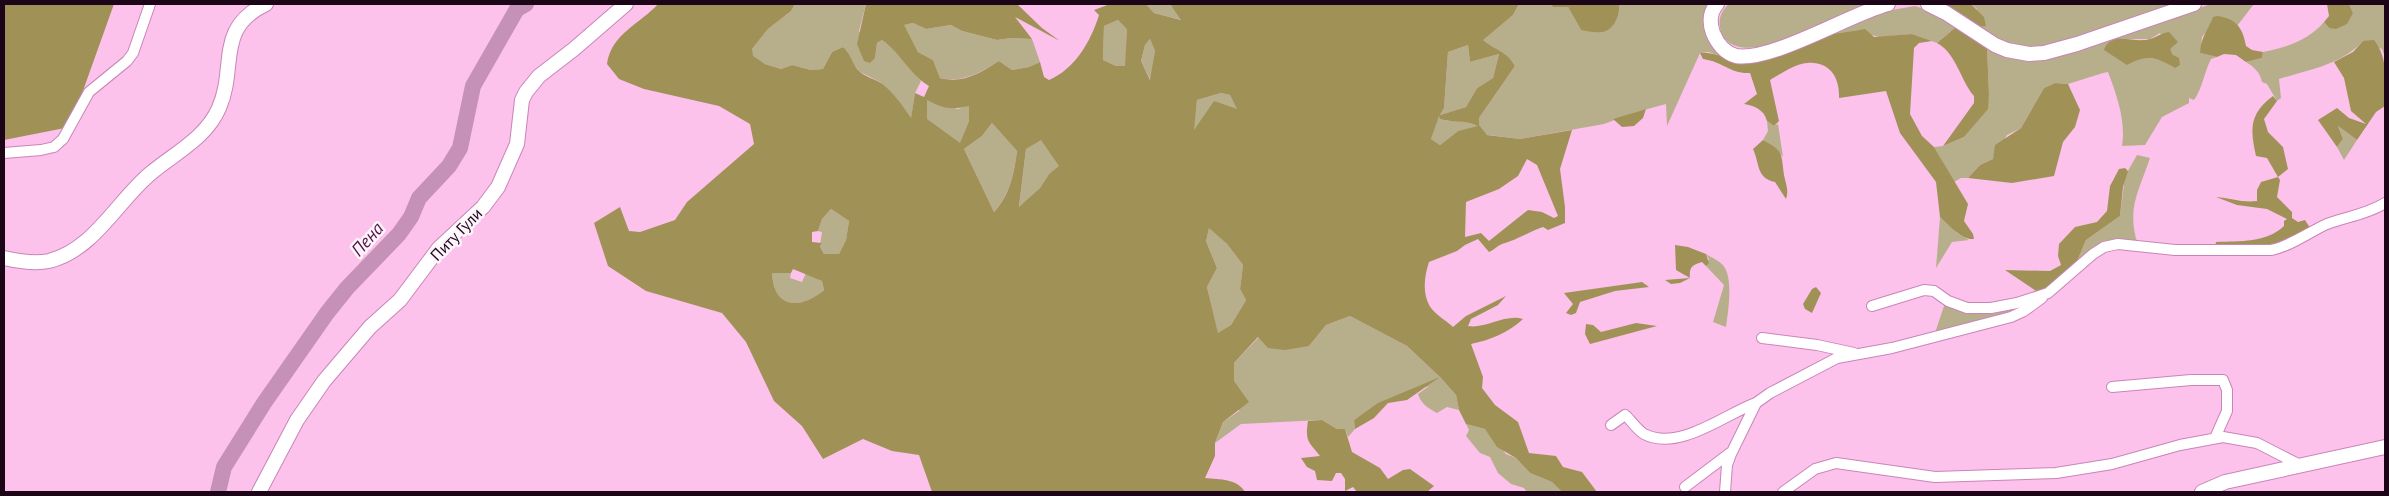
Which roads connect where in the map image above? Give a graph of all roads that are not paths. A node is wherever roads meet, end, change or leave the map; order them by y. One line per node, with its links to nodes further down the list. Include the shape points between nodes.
1 (150, 4): 8 (street, via 133,52 127,61 89,92 63,139 54,147 42,150)
2 (266, 4): 10 (street, via 254,9 238,24 230,44 219,108 206,128 151,173 99,228 75,248 49,261)
3 (626, 4): 23 (street, Питу Гули, via 539,76 526,92 522,100 517,144 498,187 483,207 439,248 400,300 370,327 324,381 297,420)
4 (1717, 4): 5 (street, via 1710,19 1714,35 1727,52 1741,56 1781,47)
5 (1888, 4)
6 (1928, 4): 7 (street, via 1946,12 2000,48 2029,54 2077,44)
7 (2194, 4)
8 (4, 153)
9 (2385, 204): 11 (street, via 2326,225 2271,250 2194,251 2130,244 2109,246 2093,254)
10 (4, 258)
11 (2048, 293): 12 (street, via 2008,305 1973,308 1958,306 1934,291 1924,290); 14 (street, via 2030,308 2011,317)
12 (1872, 306)
13 (1762, 338): 14 (street)
14 (1860, 354): 16 (street, via 1830,362)
15 (2112, 387): 18 (street, via 2222,380 2228,390 2228,411)
16 (1756, 403): 17 (street, via 1711,426 1666,438 1642,432 1625,415); 20 (street)
17 (1611, 425)
18 (2215, 438): 21 (street, via 2256,443); 25 (street, via 2107,465 2056,473 1926,477 1836,463 1815,469)
19 (2385, 447): 21 (street)
20 (1732, 452): 22 (street); 24 (street, via 1727,465)
21 (2298, 464): 26 (street, via 2225,482)
22 (1685, 487)
23 (259, 492)
24 (1725, 492)
25 (1783, 492)
26 (2202, 492)

